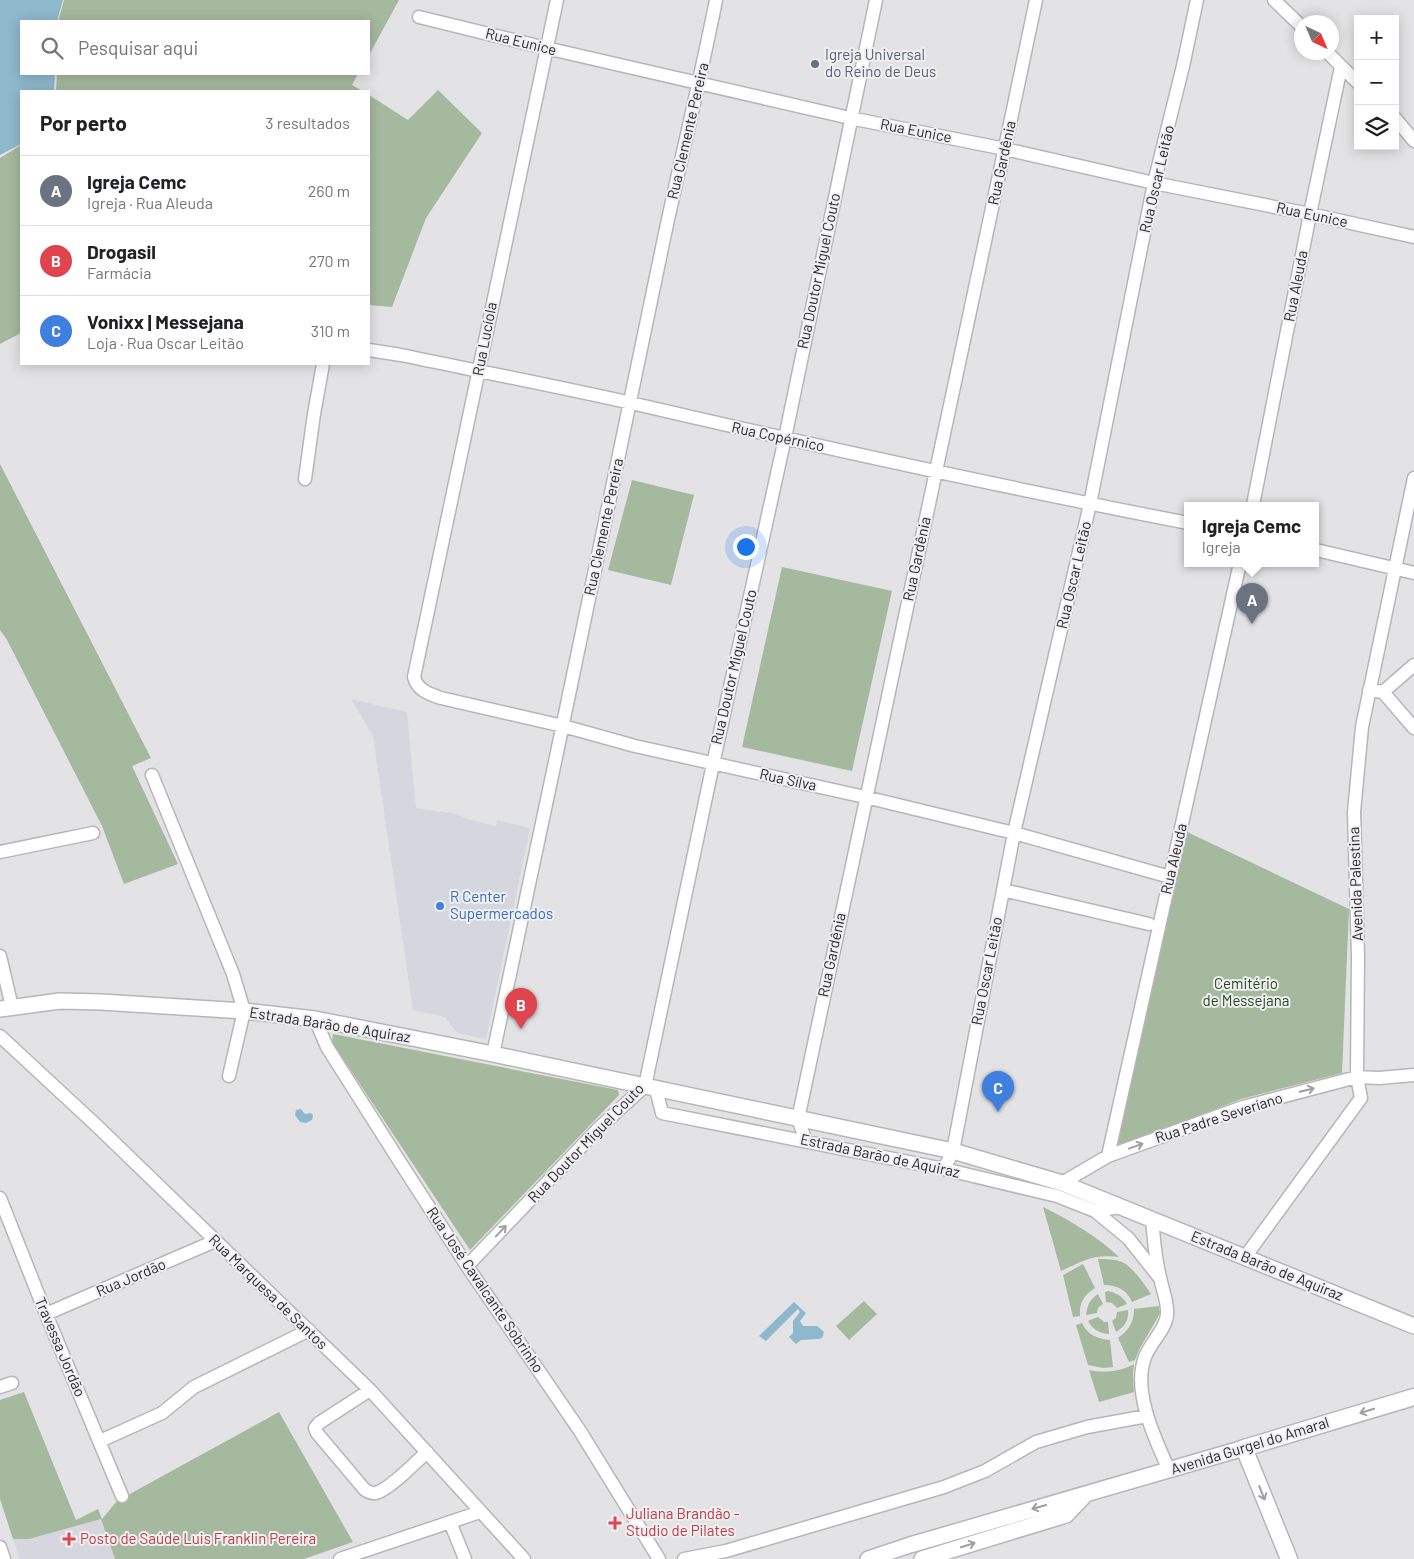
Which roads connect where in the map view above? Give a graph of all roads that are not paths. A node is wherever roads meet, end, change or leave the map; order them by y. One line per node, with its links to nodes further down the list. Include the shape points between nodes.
1 (557, 0): 9 (street, Rua Lucíola)
2 (716, 0): 13 (street, Rua Clemente Pereira)
3 (876, 0): 14 (street, Rua Doutor Miguel Couto)
4 (1036, 0): 17 (street, Rua Gardênia)
5 (1197, 0): 18 (street, Rua Oscar Leitão)
6 (1274, 0): 8 (street)
7 (419, 17): 9 (street, Rua Eunice)
8 (1294, 19)
9 (546, 48): 13 (street, Rua Eunice); 23 (street, Rua Lucíola)
10 (1334, 60): 11 (street)
11 (1341, 67): 12 (street); 19 (street, Rua Aleuda)
12 (1354, 79)
13 (700, 83): 14 (street, Rua Eunice); 24 (street, Rua Clemente Pereira)
14 (850, 118): 17 (street, Rua Eunice); 25 (street, Rua Doutor Miguel Couto)
15 (1399, 123): 16 (street)
16 (1414, 141)
17 (1005, 149): 18 (street, Rua Eunice); 26 (street, Rua Gardênia)
18 (1154, 183): 19 (street, Rua Eunice); 30 (street, Rua Oscar Leitão)
19 (1310, 214): 20 (street, Rua Eunice); 29 (street, Rua Aleuda)
20 (1414, 237)
21 (370, 350): 23 (street, Rua Copérnico)
22 (324, 365): 28 (street)
23 (479, 372): 24 (street, Rua Copérnico); 37 (street, Rua Lucíola)
24 (630, 403): 25 (street, Rua Copérnico); 40 (street, Rua Clemente Pereira)
25 (784, 438): 26 (street, Rua Copérnico); 42 (street, Rua Doutor Miguel Couto)
26 (936, 472): 30 (street, Rua Copérnico); 44 (street, Rua Gardênia)
27 (1414, 478): 34 (street, Avenida Palestina)
28 (305, 480)
29 (1253, 502)
30 (1090, 504): 31 (street, Rua Copérnico); 46 (street, Rua Oscar Leitão)
31 (1184, 522)
32 (1319, 551): 34 (street)
33 (1239, 567): 48 (street, Rua Aleuda)
34 (1394, 568): 35 (street); 38 (street, Avenida Palestina)
35 (1414, 574)
36 (1414, 665): 39 (street)
37 (414, 677): 40 (street, Rua Sílva, via 424,691 440,698)
38 (1369, 690): 39 (street); 59 (street, Avenida Palestina, via 1354,812)
39 (1383, 692): 41 (street)
40 (563, 726): 42 (street, Rua Sílva); 56 (street, Rua Clemente Pereira)
41 (1414, 728)
42 (713, 764): 44 (street, Rua Sílva); 60 (street, Rua Doutor Miguel Couto)
43 (152, 775): 53 (street, via 233,974)
44 (865, 797): 46 (street, Rua Sílva); 61 (street, Rua Gardênia)
45 (93, 833): 47 (street)
46 (1014, 833): 48 (street, Rua Sílva); 49 (street, Rua Oscar Leitão)
47 (0, 852)
48 (1170, 877): 66 (street, Rua Aleuda)
49 (1003, 890): 50 (street); 64 (street, Rua Oscar Leitão)
50 (1149, 924)
51 (0, 956): 52 (street)
52 (6, 1008): 53 (street, Estrada Barão de Aquiraz, via 60,1001)
53 (244, 1011): 54 (street, Estrada Barão de Aquiraz); 58 (street)
54 (315, 1020): 56 (street, Estrada Barão de Aquiraz); 77 (street, Rua José Cavalcante Sobrinho, via 327,1047)
55 (0, 1036): 75 (street, Rua Marquesa de Santos)
56 (493, 1054): 60 (street, Estrada Barão de Aquiraz)
57 (1414, 1075): 59 (street, Rua Padre Severíano)
58 (229, 1076)
59 (1357, 1078): 66 (street, Rua Padre Severíano, one-way to 59, via 1242,1107); 76 (street, Avenida Palestina, via 1362,1098)
60 (651, 1088): 61 (street, Estrada Barão de Aquiraz); 63 (street, Estrada Barão de Aquiraz, via 662,1113); 77 (street, Rua Doutor Miguel Couto, one-way to 60, via 600,1128)
61 (798, 1119): 62 (street, Estrada Barão de Aquiraz); 63 (street)
62 (858, 1131): 64 (street, Estrada Barão de Aquiraz); 65 (street)
63 (806, 1141): 65 (street, Estrada Barão de Aquiraz)
64 (952, 1151): 67 (street, Rua Oscar Leitão); 68 (street, Estrada Barão de Aquiraz)
65 (870, 1154): 67 (street, Estrada Barão de Aquiraz)
66 (1108, 1156): 69 (street, Rua Padre Severíano)
67 (944, 1169): 70 (street, Estrada Barão de Aquiraz)
68 (1037, 1176): 69 (street, Estrada Barão de Aquiraz); 70 (street)
69 (1062, 1183): 72 (street, Estrada Barão de Aquiraz)
70 (1022, 1187): 73 (street, Estrada Barão de Aquiraz)
71 (0, 1198): 79 (street, Travessa Jordão)
72 (1120, 1207): 73 (street); 74 (street, Estrada Barão de Aquiraz)
73 (1095, 1211): 78 (street, via 1128,1238)
74 (1152, 1220): 76 (street, Estrada Barão de Aquiraz); 78 (street)
75 (215, 1241): 79 (street, Rua Jordão); 81 (street, Rua Marquesa de Santos)
76 (1245, 1257): 80 (street, Estrada Barão de Aquiraz)
77 (468, 1266): 98 (street, Rua José Cavalcante Sobrinho, via 580,1431)
78 (1160, 1277): 84 (street, via 1168,1316 1141,1369)
79 (46, 1314): 85 (street, Travessa Jordão)
80 (1414, 1326)
81 (308, 1330): 82 (street, Rua Marquesa de Santos); 85 (street, via 194,1387 162,1413)
82 (370, 1390): 87 (street, Rua Marquesa de Santos); 87 (street, via 316,1428 357,1481 370,1493 375,1493)
83 (1414, 1397): 86 (main road, Avenida Gurgel do Amaral, one-way to 86)
84 (1147, 1416): 88 (street); 99 (street, via 1087,1427 1036,1442 985,1470 944,1487 726,1551)
85 (100, 1441): 90 (street, Travessa Jordão)
86 (1244, 1448): 88 (street, Avenida Gurgel do Amaral); 102 (main road, one-way to 102)
87 (427, 1452): 91 (street, Rua Marquesa de Santos)
88 (1169, 1470): 89 (street, Avenida Gurgel do Amaral)
89 (1086, 1494): 100 (street, Avenida Gurgel do Amaral, one-way to 100); 101 (street, one-way to 89, via 1066,1515)
90 (122, 1496)
91 (480, 1512): 92 (street); 97 (street, Rua Marquesa de Santos)
92 (450, 1522): 95 (street); 96 (street)
93 (0, 1547): 94 (street)
94 (4, 1559)
95 (340, 1559)
96 (465, 1559)
97 (524, 1559)
98 (659, 1559)
99 (684, 1559)
100 (868, 1559)
101 (922, 1559)
102 (1289, 1559)

